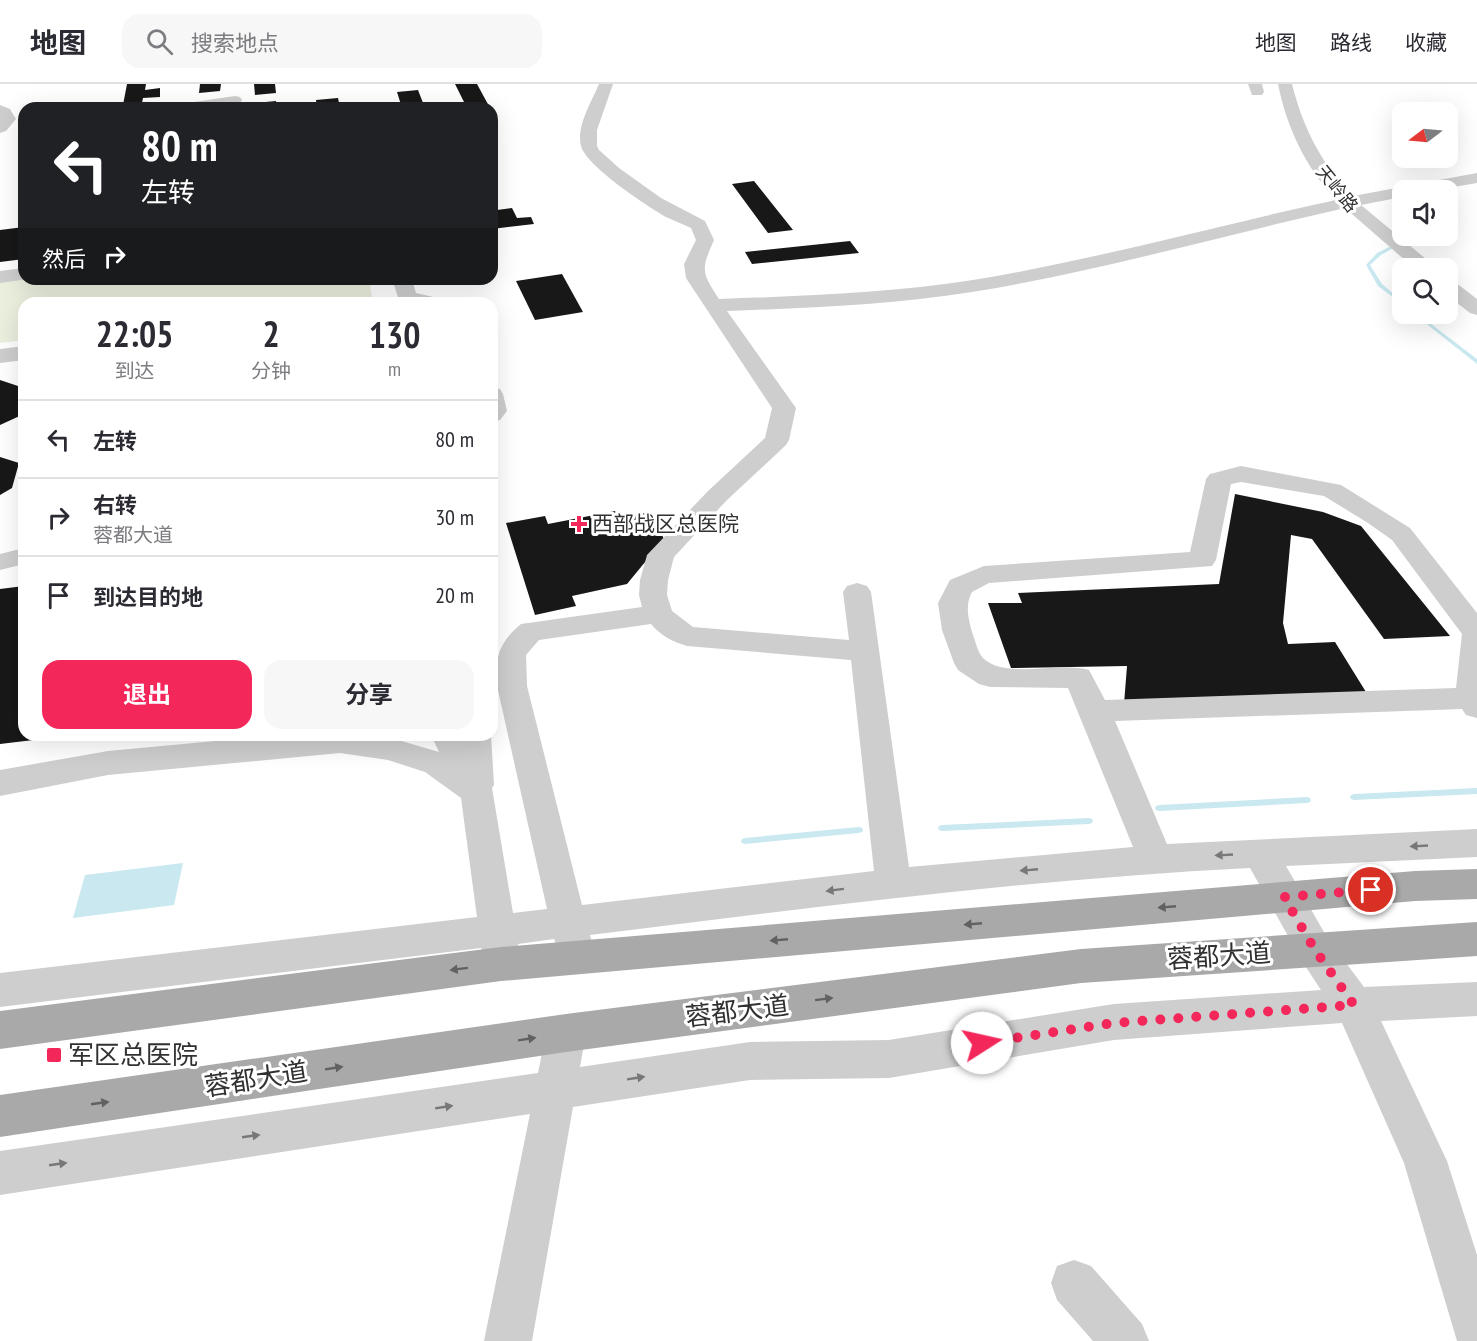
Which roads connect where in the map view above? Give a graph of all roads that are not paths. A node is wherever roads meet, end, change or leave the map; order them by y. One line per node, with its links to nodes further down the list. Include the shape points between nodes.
1 (606, 84): 15 (street, via 589,133 589,148 633,188 699,225 705,240 694,264 696,278)
2 (1285, 84): 10 (street, 天岭路, via 1302,141 1325,177)
3 (235, 100): 4 (street)
4 (223, 102)
5 (0, 110): 6 (street, via 8,119)
6 (0, 128)
7 (1477, 178): 8 (street)
8 (1458, 181)
9 (1392, 194): 10 (street)
10 (1347, 201): 11 (street, 天岭路, via 1361,218); 15 (street, via 971,286 827,301)
11 (1412, 258)
12 (18, 274): 13 (street)
13 (0, 276)
14 (1458, 294): 16 (street)
15 (713, 305): 22 (street, via 784,408 777,440 661,555 653,588)
16 (1477, 309)
17 (18, 354): 18 (street)
18 (0, 356)
19 (18, 558): 20 (street)
20 (0, 562)
21 (857, 592): 23 (street)
22 (658, 614): 23 (street, via 687,636); 37 (street, via 531,631 519,640 509,657 512,686)
23 (865, 651): 33 (street)
24 (1474, 702): 25 (street); 25 (street, via 1477,633 1401,534 1332,490 1241,474 1220,479 1202,560 984,575 960,586 952,603 969,663 990,677 1078,677)
25 (1095, 711): 32 (street)
26 (450, 741): 29 (street)
27 (475, 741): 29 (street)
28 (0, 783): 29 (street, via 108,763 340,741 389,748 437,763)
29 (477, 792): 38 (street)
30 (1477, 843): 31 (street, one-way to 31)
31 (1260, 853): 32 (street, one-way to 32); 35 (street)
32 (1155, 859): 33 (street, one-way to 33)
33 (893, 883): 37 (street, one-way to 37)
34 (1477, 884): 35 (main road)
35 (1284, 897): 37 (main road, one-way to 37); 39 (street)
36 (1477, 939): 39 (main road, 蓉都大道)
37 (573, 940): 38 (main road)
38 (500, 947): 40 (street); 43 (main road, one-way to 43)
39 (1315, 950): 42 (street); 44 (main road, 蓉都大道, one-way to 39, via 1081,966)
40 (0, 990)
41 (1477, 999): 42 (street)
42 (1354, 1005): 45 (street, one-way to 42, via 750,1060 889,1059 1114,1023); 49 (street, via 1425,1161)
43 (0, 1030)
44 (566, 1033): 45 (street); 46 (main road, 蓉都大道, one-way to 44)
45 (555, 1090): 47 (street, one-way to 45); 50 (street)
46 (0, 1116)
47 (0, 1173)
48 (1074, 1283): 51 (street)
49 (1477, 1330)
50 (508, 1341)
51 (1125, 1341)

